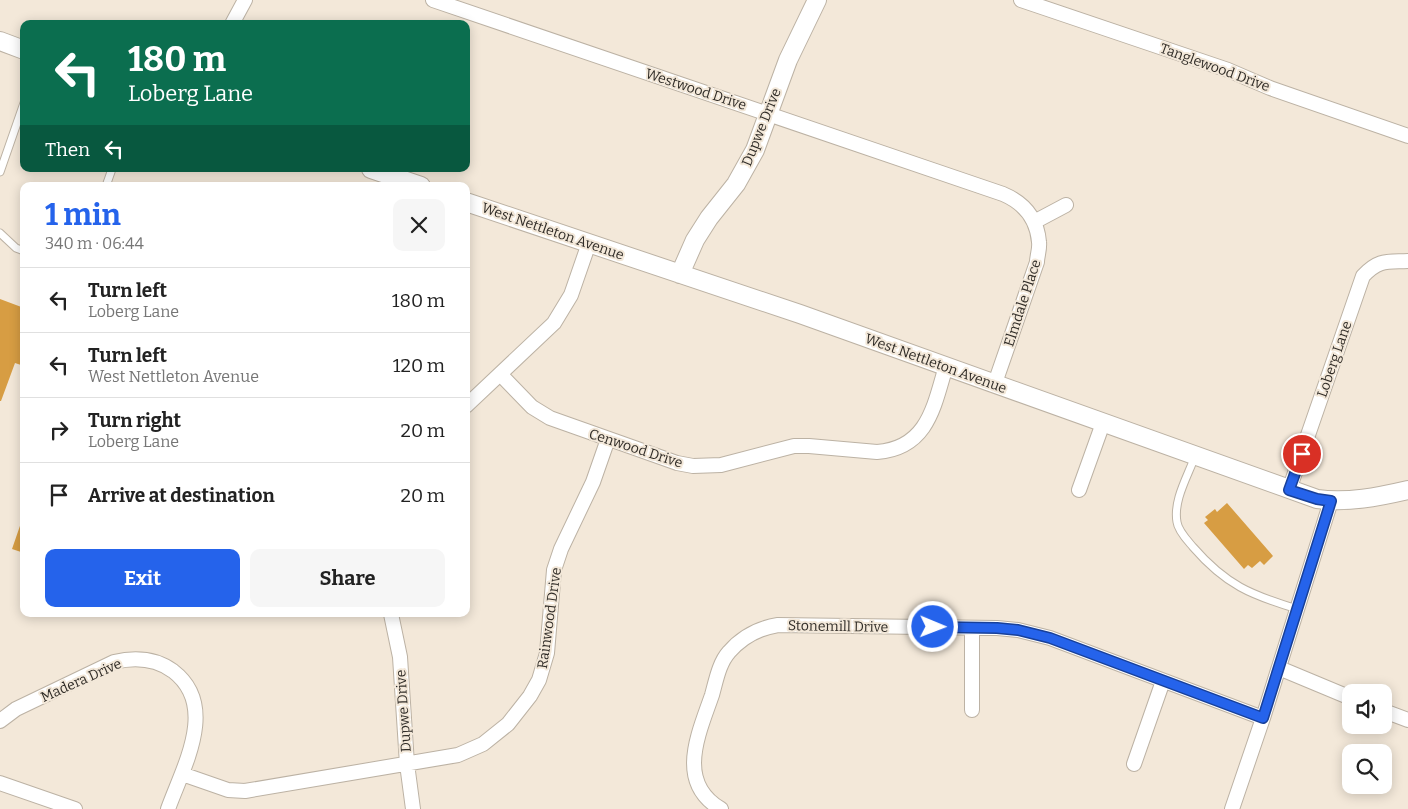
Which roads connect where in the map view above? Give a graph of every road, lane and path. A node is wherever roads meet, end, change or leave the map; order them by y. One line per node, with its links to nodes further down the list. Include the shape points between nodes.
1 (245, 0): 5 (street)
2 (432, 0): 8 (street, Westwood Drive)
3 (817, 0): 8 (street, Dupwe Drive, via 788,60)
4 (1021, 0): 10 (street, Tanglewood Drive, via 1228,70)
5 (234, 20)
6 (0, 42): 7 (street)
7 (20, 49)
8 (769, 114): 16 (street, Westwood Drive, via 1003,194 1016,200); 21 (street, Dupwe Drive, via 741,176 694,240)
9 (20, 122): 11 (lane)
10 (1408, 136)
11 (0, 172)
12 (380, 172): 13 (street)
13 (409, 182)
14 (470, 203): 18 (street, West Nettleton Avenue)
15 (1066, 205): 16 (street)
16 (1034, 222): 24 (street, Elmdale Place, via 1039,243 1037,262)
17 (0, 233): 19 (lane)
18 (589, 243): 21 (street, West Nettleton Avenue); 23 (street, via 571,295 554,324)
19 (20, 250)
20 (1408, 261): 30 (street, Loberg Lane, via 1377,263 1363,276)
21 (680, 274): 22 (street, West Nettleton Avenue)
22 (946, 366): 24 (street, West Nettleton Avenue); 27 (street, Cenwood Drive, via 924,427 909,442 887,451 794,446 728,464 693,466)
23 (500, 374): 25 (street); 27 (street, Cenwood Drive, via 532,407 550,418)
24 (996, 383): 26 (street, West Nettleton Avenue)
25 (470, 402)
26 (1103, 423): 28 (street, West Nettleton Avenue); 29 (street)
27 (608, 439): 44 (street, Rainwood Drive, via 593,482 554,570 546,653 539,680 530,696 514,718 483,744 458,755)
28 (1195, 456): 30 (street, West Nettleton Avenue); 33 (lane, via 1176,504 1177,523 1186,539 1228,580 1244,590)
29 (1079, 490)
30 (1289, 490): 32 (street, West Nettleton Avenue)
31 (1408, 490): 32 (street, West Nettleton Avenue)
32 (1331, 501): 33 (street)
33 (1297, 609): 36 (street)
34 (392, 617): 44 (street, Dupwe Drive, via 400,657)
35 (972, 628): 37 (street, Stonemill Drive, via 1018,630 1050,638); 39 (street); 51 (street, Stonemill Drive, via 778,625 764,627 736,645 724,660 693,752 695,775 700,786 708,800)
36 (1279, 668): 38 (street); 41 (street)
37 (1163, 681): 41 (street, Stonemill Drive); 45 (street)
38 (1342, 694)
39 (972, 710)
40 (1392, 714): 42 (street)
41 (1263, 718): 52 (street)
42 (1408, 720)
43 (0, 721): 46 (street, Madera Drive, via 16,709 114,662 131,658 149,660 174,672 187,685 194,704 195,730)
44 (406, 764): 46 (street, Rainwood Drive, via 245,791 228,790); 50 (street, Dupwe Drive)
45 (1134, 764)
46 (182, 774): 49 (street, Madera Drive)
47 (0, 783): 48 (street)
48 (75, 809)
49 (168, 809)
50 (413, 809)
51 (720, 809)
52 (1232, 809)

